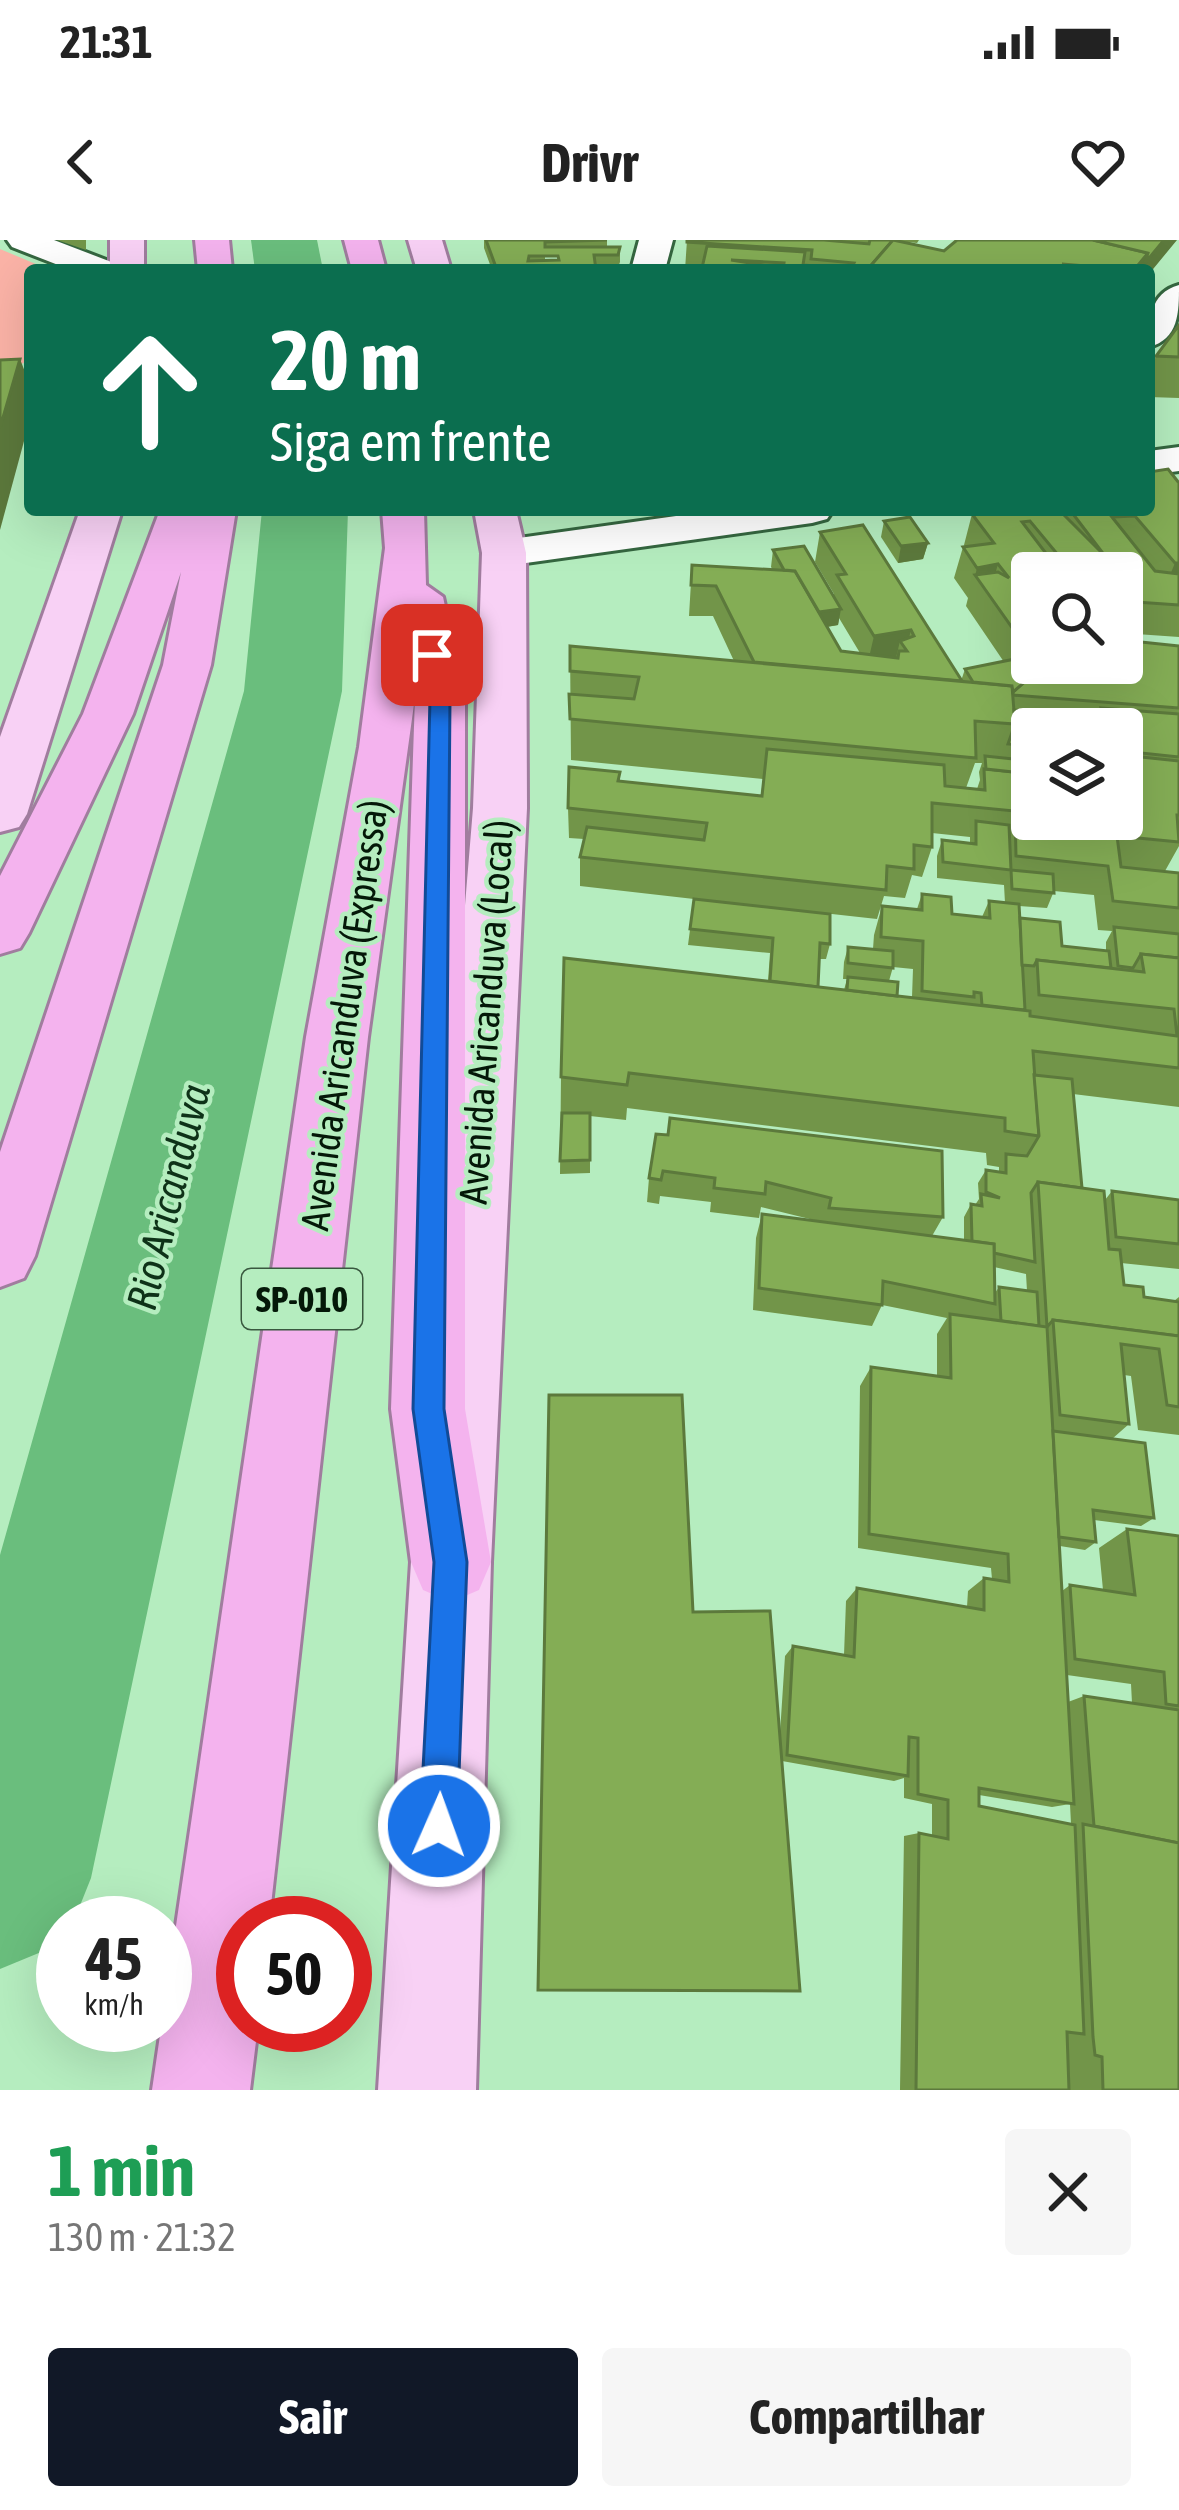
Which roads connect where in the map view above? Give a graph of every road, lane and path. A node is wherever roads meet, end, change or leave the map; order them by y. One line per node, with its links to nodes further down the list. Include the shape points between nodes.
1 (24, 240): 2 (street)
2 (87, 264)
3 (1179, 296): 4 (street)
4 (1155, 329)
5 (99, 516): 12 (main road)
6 (179, 516): 13 (highway, via 108,714)
7 (214, 516): 14 (highway, via 187,665)
8 (722, 516): 9 (street)
9 (618, 523): 11 (street)
10 (405, 529): 15 (highway, via 440,698 428,1409); 16 (highway, Avenida Aricanduva (Expressa) / SP-010, via 385,747 325,1129)
11 (500, 531): 15 (main road, Avenida Aricanduva (Local), via 500,808)
12 (0, 814)
13 (0, 933)
14 (0, 1256)
15 (451, 1562): 17 (main road, Avenida Aricanduva (Local))
16 (201, 2090)
17 (427, 2090)

